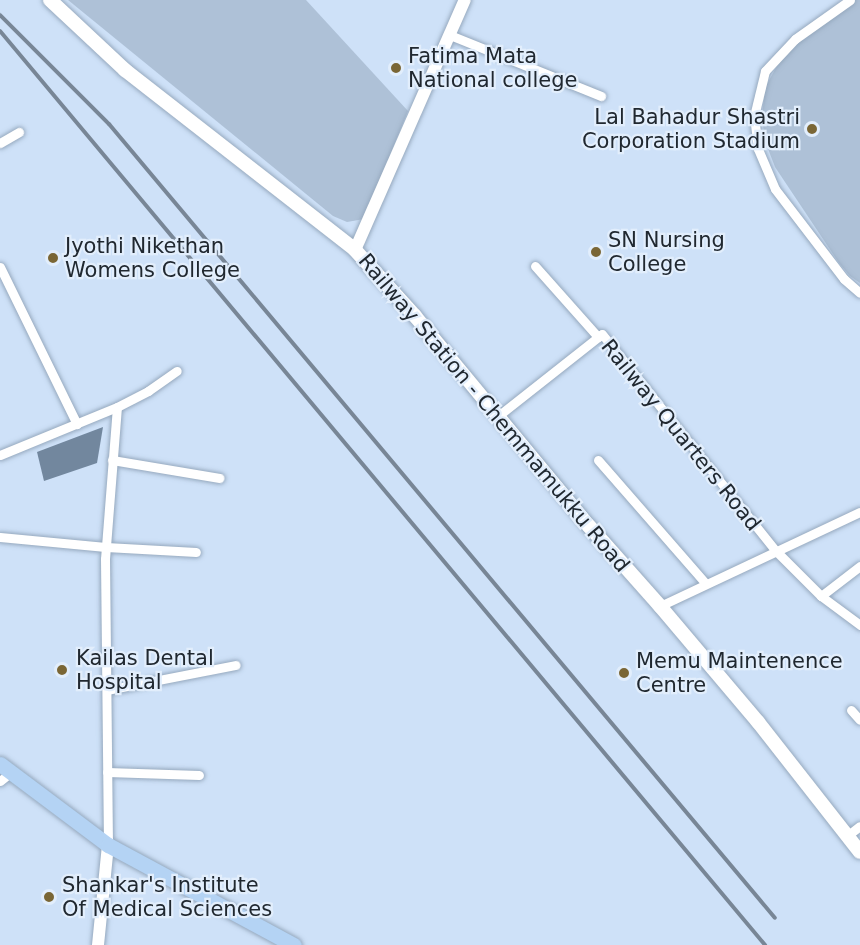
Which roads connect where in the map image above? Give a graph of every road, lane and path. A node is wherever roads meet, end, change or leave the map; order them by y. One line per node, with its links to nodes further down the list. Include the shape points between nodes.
1 (50, 0): 8 (main road, Railway Station - Chemmamukku Road, via 126,70)
2 (465, 0): 4 (street)
3 (850, 0): 11 (street, via 795,39 765,71 754,116 758,149 775,189 843,279)
4 (450, 35): 5 (street); 8 (street)
5 (601, 96)
6 (19, 132): 7 (street)
7 (0, 144)
8 (355, 250): 15 (main road, Railway Station - Chemmamukku Road)
9 (535, 266): 12 (street)
10 (0, 267): 16 (street)
11 (860, 293)
12 (598, 337): 15 (street, Railway Quarters Road); 24 (street, Railway Quarters Road, via 602,334)
13 (177, 371): 14 (street)
14 (117, 407): 16 (street); 18 (street)
15 (498, 416): 29 (main road, Railway Station - Chemmamukku Road)
16 (77, 424): 17 (street)
17 (0, 455)
18 (112, 460): 20 (street); 23 (street)
19 (598, 460): 27 (street)
20 (219, 478)
21 (860, 512): 24 (street)
22 (0, 537): 23 (street)
23 (106, 548): 25 (street); 32 (street)
24 (776, 551): 27 (street); 28 (street)
25 (196, 552)
26 (860, 566): 28 (street)
27 (706, 584): 29 (street)
28 (821, 596): 30 (street)
29 (660, 606): 39 (main road, Railway Station - Chemmamukku Road)
30 (860, 625)
31 (236, 665): 32 (street)
32 (107, 690): 35 (street)
33 (851, 710): 34 (street)
34 (860, 720)
35 (107, 772): 37 (street); 40 (street)
36 (3, 773): 40 (main road)
37 (199, 775)
38 (860, 826): 39 (street)
39 (847, 836): 41 (main road, Railway Station - Chemmamukku Road)
40 (108, 845): 42 (street); 43 (main road)
41 (860, 852)
42 (98, 945)
43 (294, 945)

